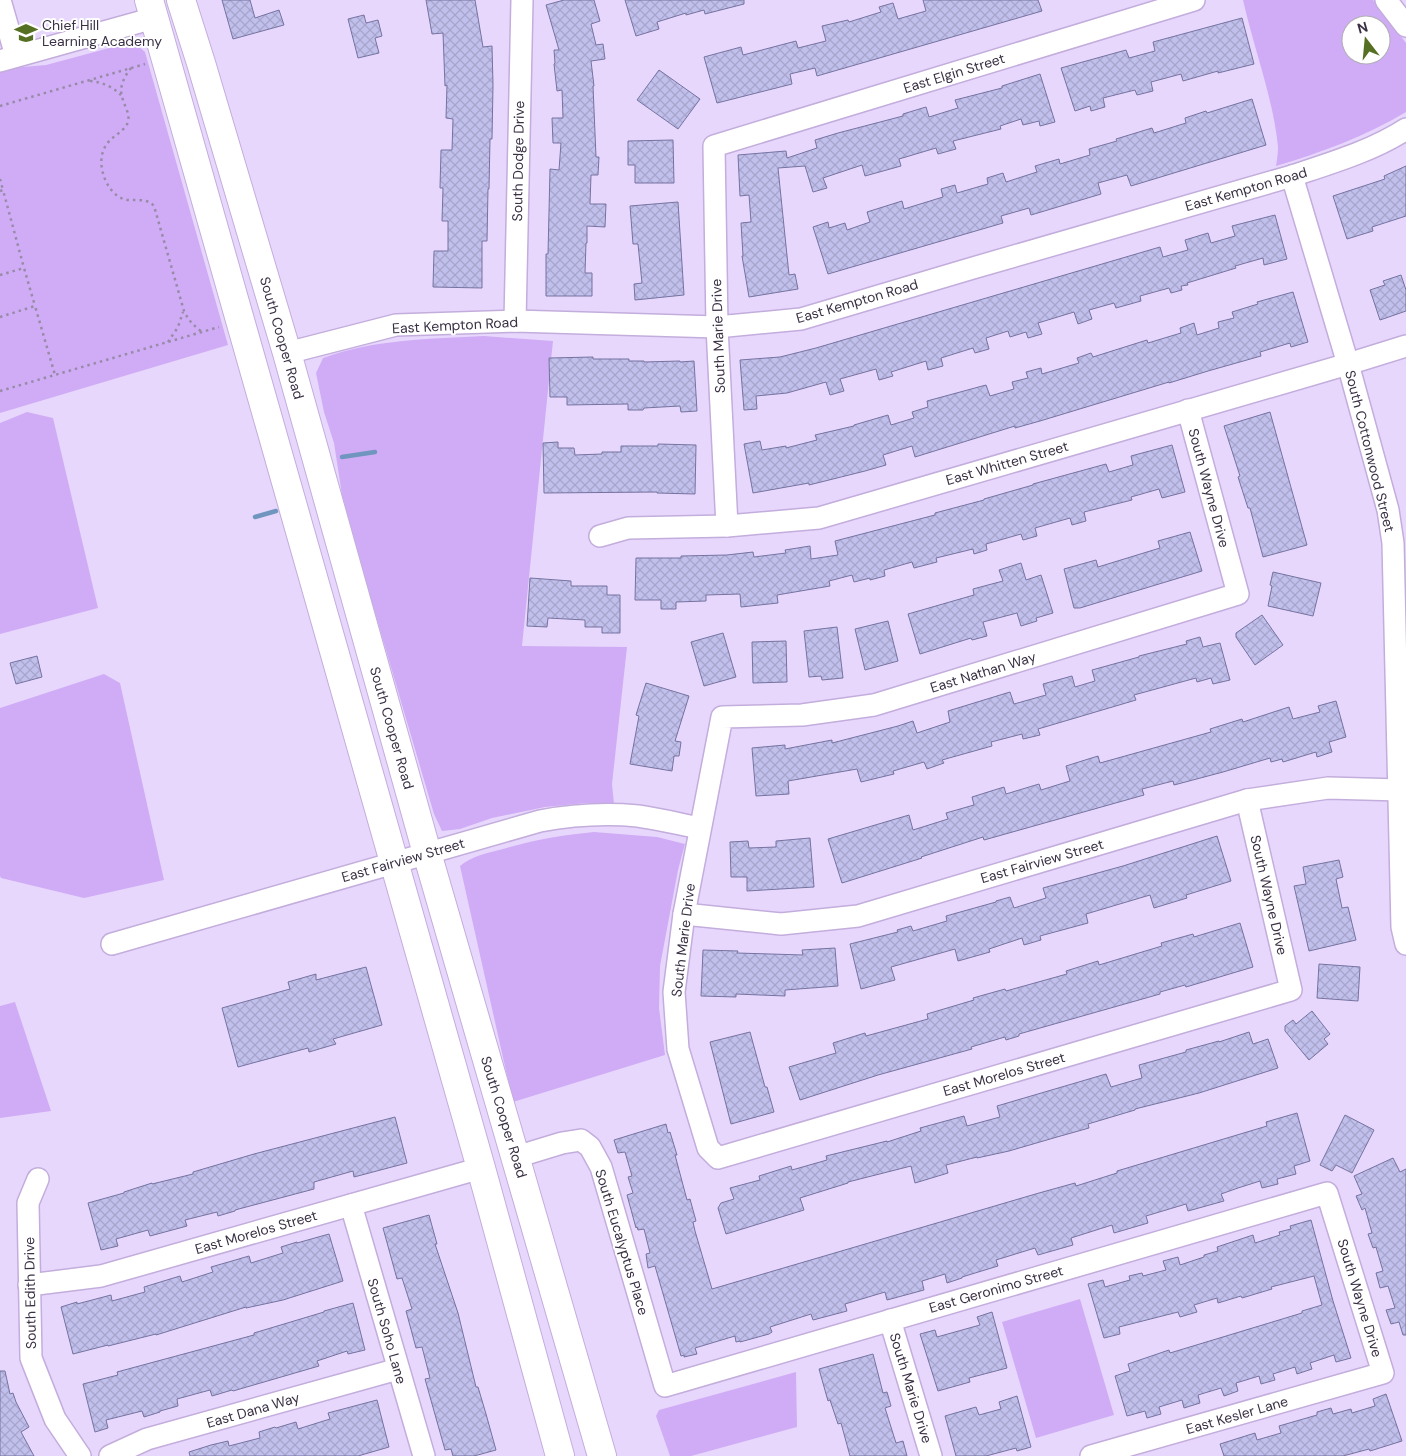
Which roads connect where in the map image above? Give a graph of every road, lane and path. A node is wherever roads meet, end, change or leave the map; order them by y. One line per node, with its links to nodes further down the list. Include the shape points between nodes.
1 (0, 0): 8 (street)
2 (522, 0): 24 (street, South Dodge Drive)
3 (1194, 0): 15 (street, East Elgin Street)
4 (1386, 0): 7 (street)
5 (182, 4): 6 (main road); 30 (main road, South Cooper Road)
6 (152, 9): 8 (street); 31 (main road)
7 (1406, 26)
8 (8, 58)
9 (146, 63): 10 (path)
10 (131, 68): 11 (path); 12 (path, via 123,80)
11 (88, 80): 12 (path, via 108,86); 13 (path)
12 (122, 96): 22 (path, via 128,122 106,143 101,166 106,182 120,198 146,201 154,206)
13 (0, 106)
14 (1406, 129): 16 (street, East Kempton Road, via 1389,140)
15 (714, 146): 26 (street, South Marie Drive)
16 (1292, 176): 26 (street, East Kempton Road, via 801,319); 32 (street, South Cottonwood Street)
17 (0, 179): 18 (path)
18 (2, 191): 19 (path)
19 (24, 268): 20 (path); 21 (path)
20 (0, 275)
21 (35, 306): 23 (path); 33 (path)
22 (184, 310): 27 (path, via 192,324); 28 (path, via 178,327)
23 (0, 317)
24 (515, 321): 26 (street, East Kempton Road); 30 (street, East Kempton Road, via 396,325)
25 (220, 327): 27 (path)
26 (717, 327): 36 (street, South Marie Drive)
27 (202, 332): 28 (path)
28 (167, 342): 33 (path)
29 (1406, 346): 32 (street, East Whitten Street)
30 (286, 353): 31 (main road); 44 (main road, South Cooper Road)
31 (253, 363): 45 (main road)
32 (1348, 364): 35 (street, East Whitten Street); 38 (street, South Cottonwood Street, via 1388,510)
33 (55, 375): 34 (path)
34 (0, 391)
35 (1188, 410): 36 (street, East Whitten Street, via 818,518); 39 (street, South Wayne Drive)
36 (728, 526): 37 (street, East Whitten Street, via 628,528)
37 (600, 536)
38 (1400, 542): 41 (street, South Cottonwood Street)
39 (1238, 594): 40 (street, East Nathan Way, via 874,705 802,715)
40 (722, 717): 43 (street, South Marie Drive)
41 (1400, 790): 42 (street, East Fairview Street, via 1328,788); 48 (street, South Cottonwood Street, via 1402,927)
42 (1247, 800): 46 (street, East Fairview Street, via 858,916 782,924); 49 (street, South Wayne Drive)
43 (700, 828): 44 (street, East Fairview Street, via 638,816 563,817); 46 (street, South Marie Drive)
44 (427, 853): 45 (street, East Fairview Street); 50 (main road, South Cooper Road)
45 (393, 863): 47 (street, East Fairview Street); 52 (main road)
46 (684, 914): 51 (street, South Marie Drive, via 674,992 678,1049 708,1148)
47 (112, 944)
48 (1406, 944)
49 (1291, 990): 51 (street, East Morelos Street)
50 (516, 1157): 60 (street, South Eucalyptus Place, via 581,1140 590,1147 601,1167); 65 (main road, South Cooper Road)
51 (718, 1158)
52 (481, 1168): 55 (street, East Morelos Street); 64 (main road)
53 (38, 1179): 56 (street, South Edith Drive, via 28,1203)
54 (1327, 1194): 57 (street, East Geronimo Street); 59 (street, South Wayne Drive)
55 (351, 1205): 56 (street, East Morelos Street, via 101,1276); 58 (street, South Soho Lane)
56 (29, 1285): 61 (street, South Edith Drive, via 31,1358 54,1419)
57 (890, 1320): 60 (street, East Geronimo Street); 66 (street, South Marie Drive)
58 (398, 1369): 62 (street, East Dana Way, via 147,1439); 63 (street, South Soho Lane)
59 (1383, 1374): 67 (street, East Kesler Lane)
60 (665, 1386)
61 (80, 1456)
62 (110, 1456)
63 (424, 1456)
64 (560, 1456)
65 (602, 1456)
66 (931, 1456)
67 (1091, 1456)

